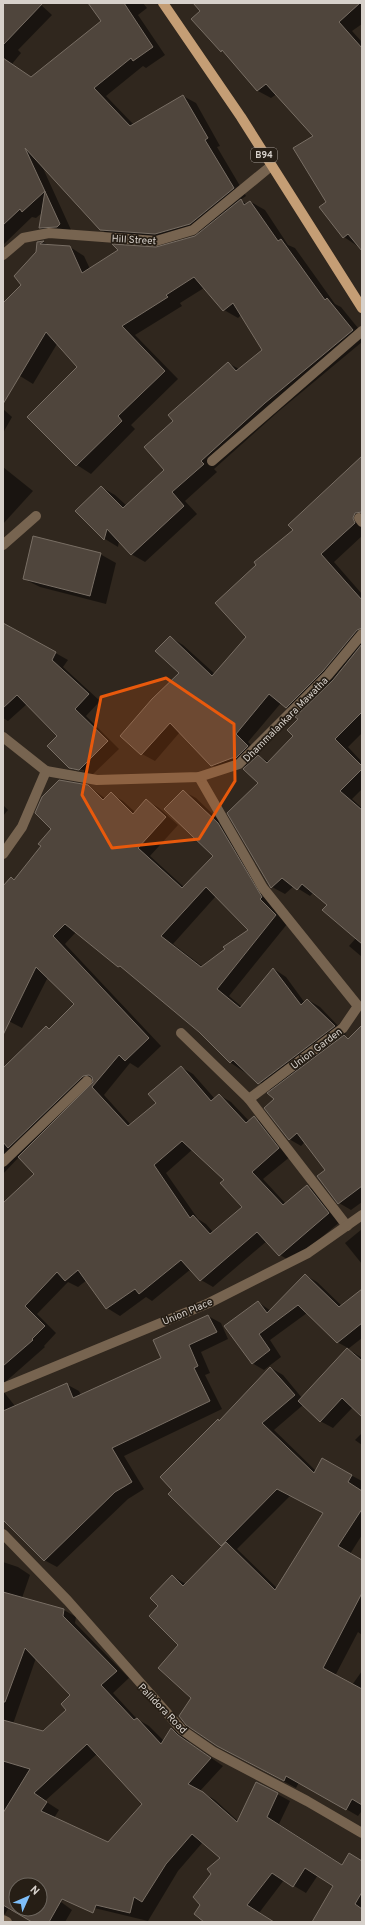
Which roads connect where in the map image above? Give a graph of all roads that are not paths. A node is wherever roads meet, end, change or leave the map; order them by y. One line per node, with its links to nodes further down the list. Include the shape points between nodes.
1 (163, 3): 2 (main road, B94, via 241,117)
2 (271, 166): 3 (street, Hill Street, via 193,230 187,232 156,242 49,233 23,238); 4 (main road, B94)
3 (3, 255)
4 (362, 308)
5 (362, 331): 6 (street)
6 (212, 461)
7 (36, 516): 8 (street)
8 (3, 545)
9 (362, 634): 12 (street, Dhammalankara Mawatha, via 328,675 239,764)
10 (3, 737): 11 (street)
11 (46, 771): 12 (street, Dhammalankara Mawatha, via 97,780); 13 (street, via 22,827)
12 (199, 777): 16 (street, Union Garden, via 263,888 358,1006 344,1028)
13 (3, 854)
14 (181, 1033): 16 (street)
15 (87, 1081): 17 (street)
16 (249, 1099): 19 (street)
17 (3, 1162)
18 (362, 1215): 19 (street, Union Place)
19 (347, 1226): 20 (street, Union Place, via 308,1253 208,1303)
20 (3, 1388)
21 (3, 1534): 22 (street, Pallidora Road, via 68,1601 182,1730 214,1752 308,1801)
22 (362, 1833)
23 (3, 1920): 24 (street)
24 (8, 1922)

